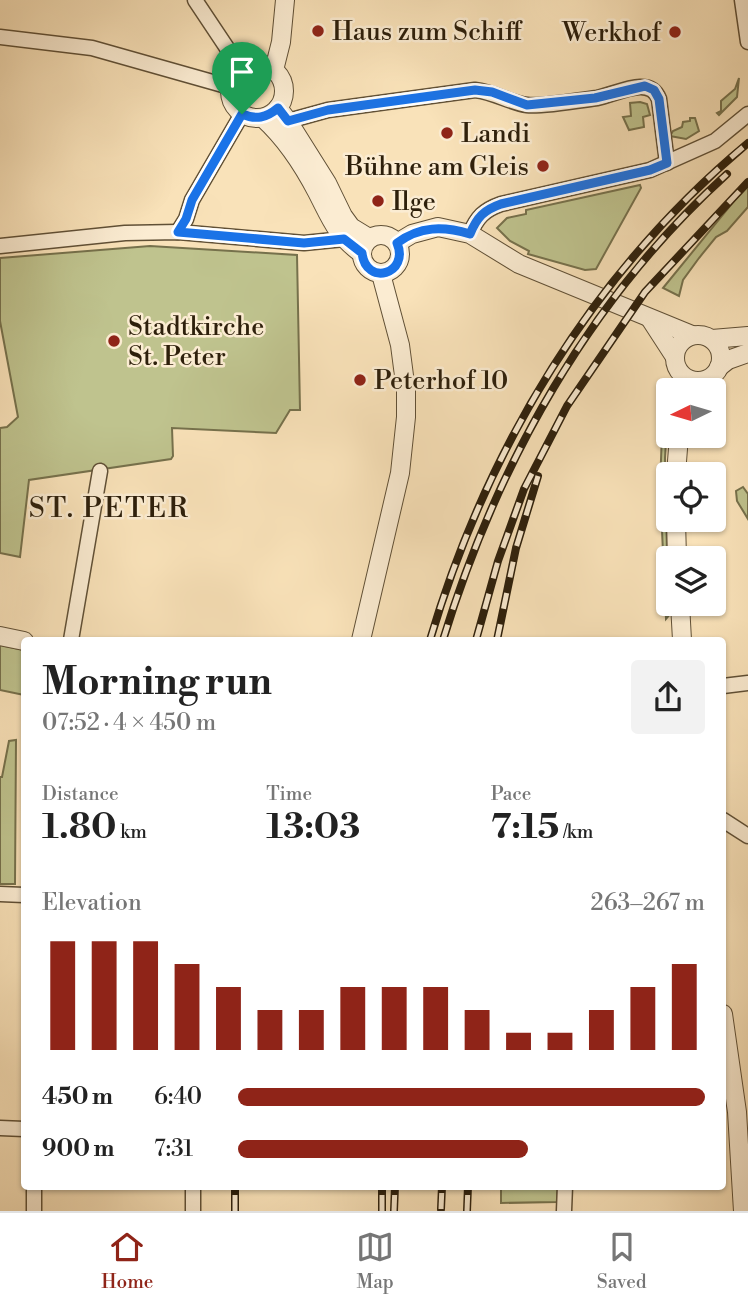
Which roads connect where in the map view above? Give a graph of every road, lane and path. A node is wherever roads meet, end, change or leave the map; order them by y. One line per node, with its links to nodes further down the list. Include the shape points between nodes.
1 (195, 0): 6 (street)
2 (285, 0): 7 (street)
3 (742, 0): 5 (street)
4 (0, 37): 8 (street, via 92,48)
5 (748, 42)
6 (242, 69): 7 (street, via 262,65); 8 (street)
7 (274, 71): 11 (street, via 284,93)
8 (230, 87): 9 (street, via 232,102)
9 (242, 114): 11 (street); 13 (street)
10 (748, 114): 12 (street, via 715,141)
11 (276, 116): 12 (street, via 475,90 527,105 595,98 645,86 659,99); 15 (street, via 282,137 317,191 332,226); 18 (street, via 327,183)
12 (667, 163): 14 (street, via 486,209)
13 (178, 232): 15 (street, via 304,243); 17 (street)
14 (470, 234): 16 (street, via 438,227); 20 (street, via 519,264)
15 (344, 239): 18 (street)
16 (397, 243): 18 (street, via 385,235); 19 (street, via 397,264)
17 (0, 246)
18 (365, 246): 19 (street, via 366,267)
19 (381, 274): 32 (street, via 400,345 406,417 400,473)
20 (651, 320): 21 (street); 26 (street)
21 (692, 335): 23 (street); 26 (street, via 680,343)
22 (748, 335): 23 (street)
23 (712, 339): 25 (street, via 721,352)
24 (748, 353): 25 (street)
25 (719, 367): 27 (street)
26 (678, 373)
27 (710, 378)
28 (100, 471): 31 (street)
29 (681, 616): 33 (street)
30 (0, 636): 34 (street)
31 (72, 637)
32 (362, 637)
33 (682, 637)
34 (21, 640)
35 (748, 683): 36 (street)
36 (726, 686)
37 (726, 822): 38 (street)
38 (748, 836)
39 (0, 894): 40 (street)
40 (21, 895)
41 (727, 1065): 50 (street, via 739,1131)
42 (0, 1128): 43 (street)
43 (21, 1129)
44 (34, 1190): 47 (street)
45 (193, 1190): 48 (street)
46 (565, 1190): 49 (street)
47 (33, 1211)
48 (193, 1211)
49 (564, 1211)
50 (743, 1211)

